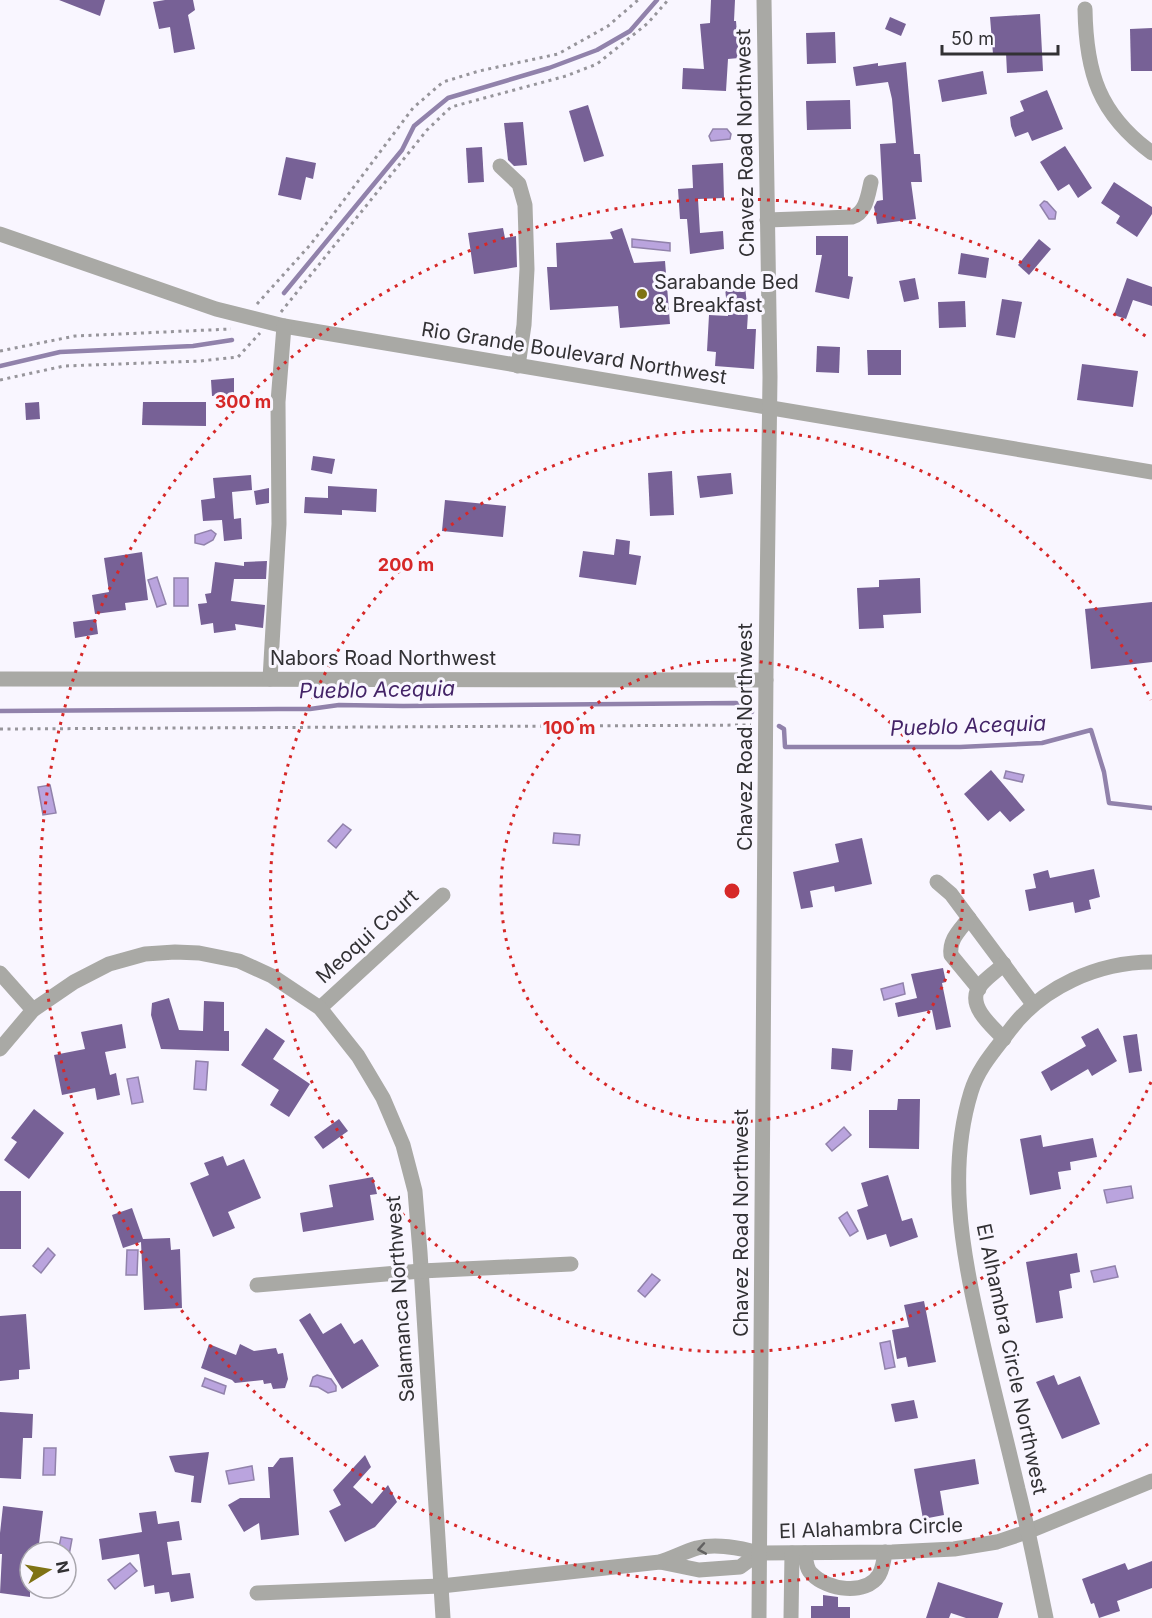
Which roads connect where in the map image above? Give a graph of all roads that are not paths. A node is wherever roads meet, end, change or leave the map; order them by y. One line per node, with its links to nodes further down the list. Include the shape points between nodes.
1 (764, 0): 6 (street, Chavez Road Northwest)
2 (1085, 9): 3 (street, via 1085,42 1097,86 1128,134)
3 (1152, 153)
4 (500, 166): 9 (street, via 519,184 525,205 527,269)
5 (871, 182): 6 (street, via 858,216)
6 (767, 220): 10 (street, Chavez Road Northwest)
7 (0, 234): 8 (street, Rio Grande Boulevard Northwest, via 216,309)
8 (277, 324): 9 (street, Rio Grande Boulevard Northwest); 13 (street, via 279,524)
9 (518, 366): 10 (street, Rio Grande Boulevard Northwest)
10 (770, 407): 11 (street, Rio Grande Boulevard Northwest); 14 (street, Chavez Road Northwest)
11 (1152, 472)
12 (0, 679): 13 (street, Nabors Road Northwest)
13 (270, 679): 14 (street, Nabors Road Northwest)
14 (766, 680): 33 (street, Chavez Road Northwest)
15 (937, 882): 17 (street)
16 (443, 895): 23 (street, Meoqui Court)
17 (969, 918): 19 (street); 21 (street, via 952,940 951,955)
18 (1152, 962): 22 (street, El Alhambra Circle Northwest, via 1128,962 1094,972)
19 (1004, 964): 21 (street); 22 (street)
20 (0, 973): 24 (street)
21 (979, 988): 25 (street, via 978,1008)
22 (1034, 1004): 25 (street, El Alhambra Circle Northwest)
23 (320, 1008): 24 (street, Salamanca Northwest, via 272,976 239,961 175,952 145,954 109,964); 28 (street, Salamanca Northwest, via 358,1056 383,1098 403,1145 414,1191)
24 (33, 1010): 26 (street, Salamanca Northwest)
25 (1004, 1038): 31 (street, El Alhambra Circle Northwest, via 984,1064 972,1089 964,1121 959,1214 965,1262)
26 (0, 1049)
27 (571, 1264): 28 (street)
28 (421, 1271): 29 (street); 36 (street, Salamanca Northwest)
29 (257, 1285)
30 (1152, 1481): 31 (street, El Alahambra Circle)
31 (1027, 1532): 32 (street, El Alahambra Circle, via 954,1549); 41 (street, El Alhambra Circle Northwest)
32 (885, 1552): 34 (street, El Alahambra Circle); 34 (street, via 879,1575 863,1586 849,1588 834,1587 815,1577)
33 (759, 1553): 34 (street, El Alahambra Circle); 35 (street, El Alahambra Circle, one-way to 35, via 709,1546); 35 (street, via 740,1567 699,1570); 39 (street, Chavez Road Northwest)
34 (798, 1553): 40 (street)
35 (660, 1562): 36 (street)
36 (441, 1586): 37 (street); 38 (street, Salamanca Northwest)
37 (257, 1593)
38 (443, 1618)
39 (759, 1618)
40 (791, 1618)
41 (1046, 1618)

